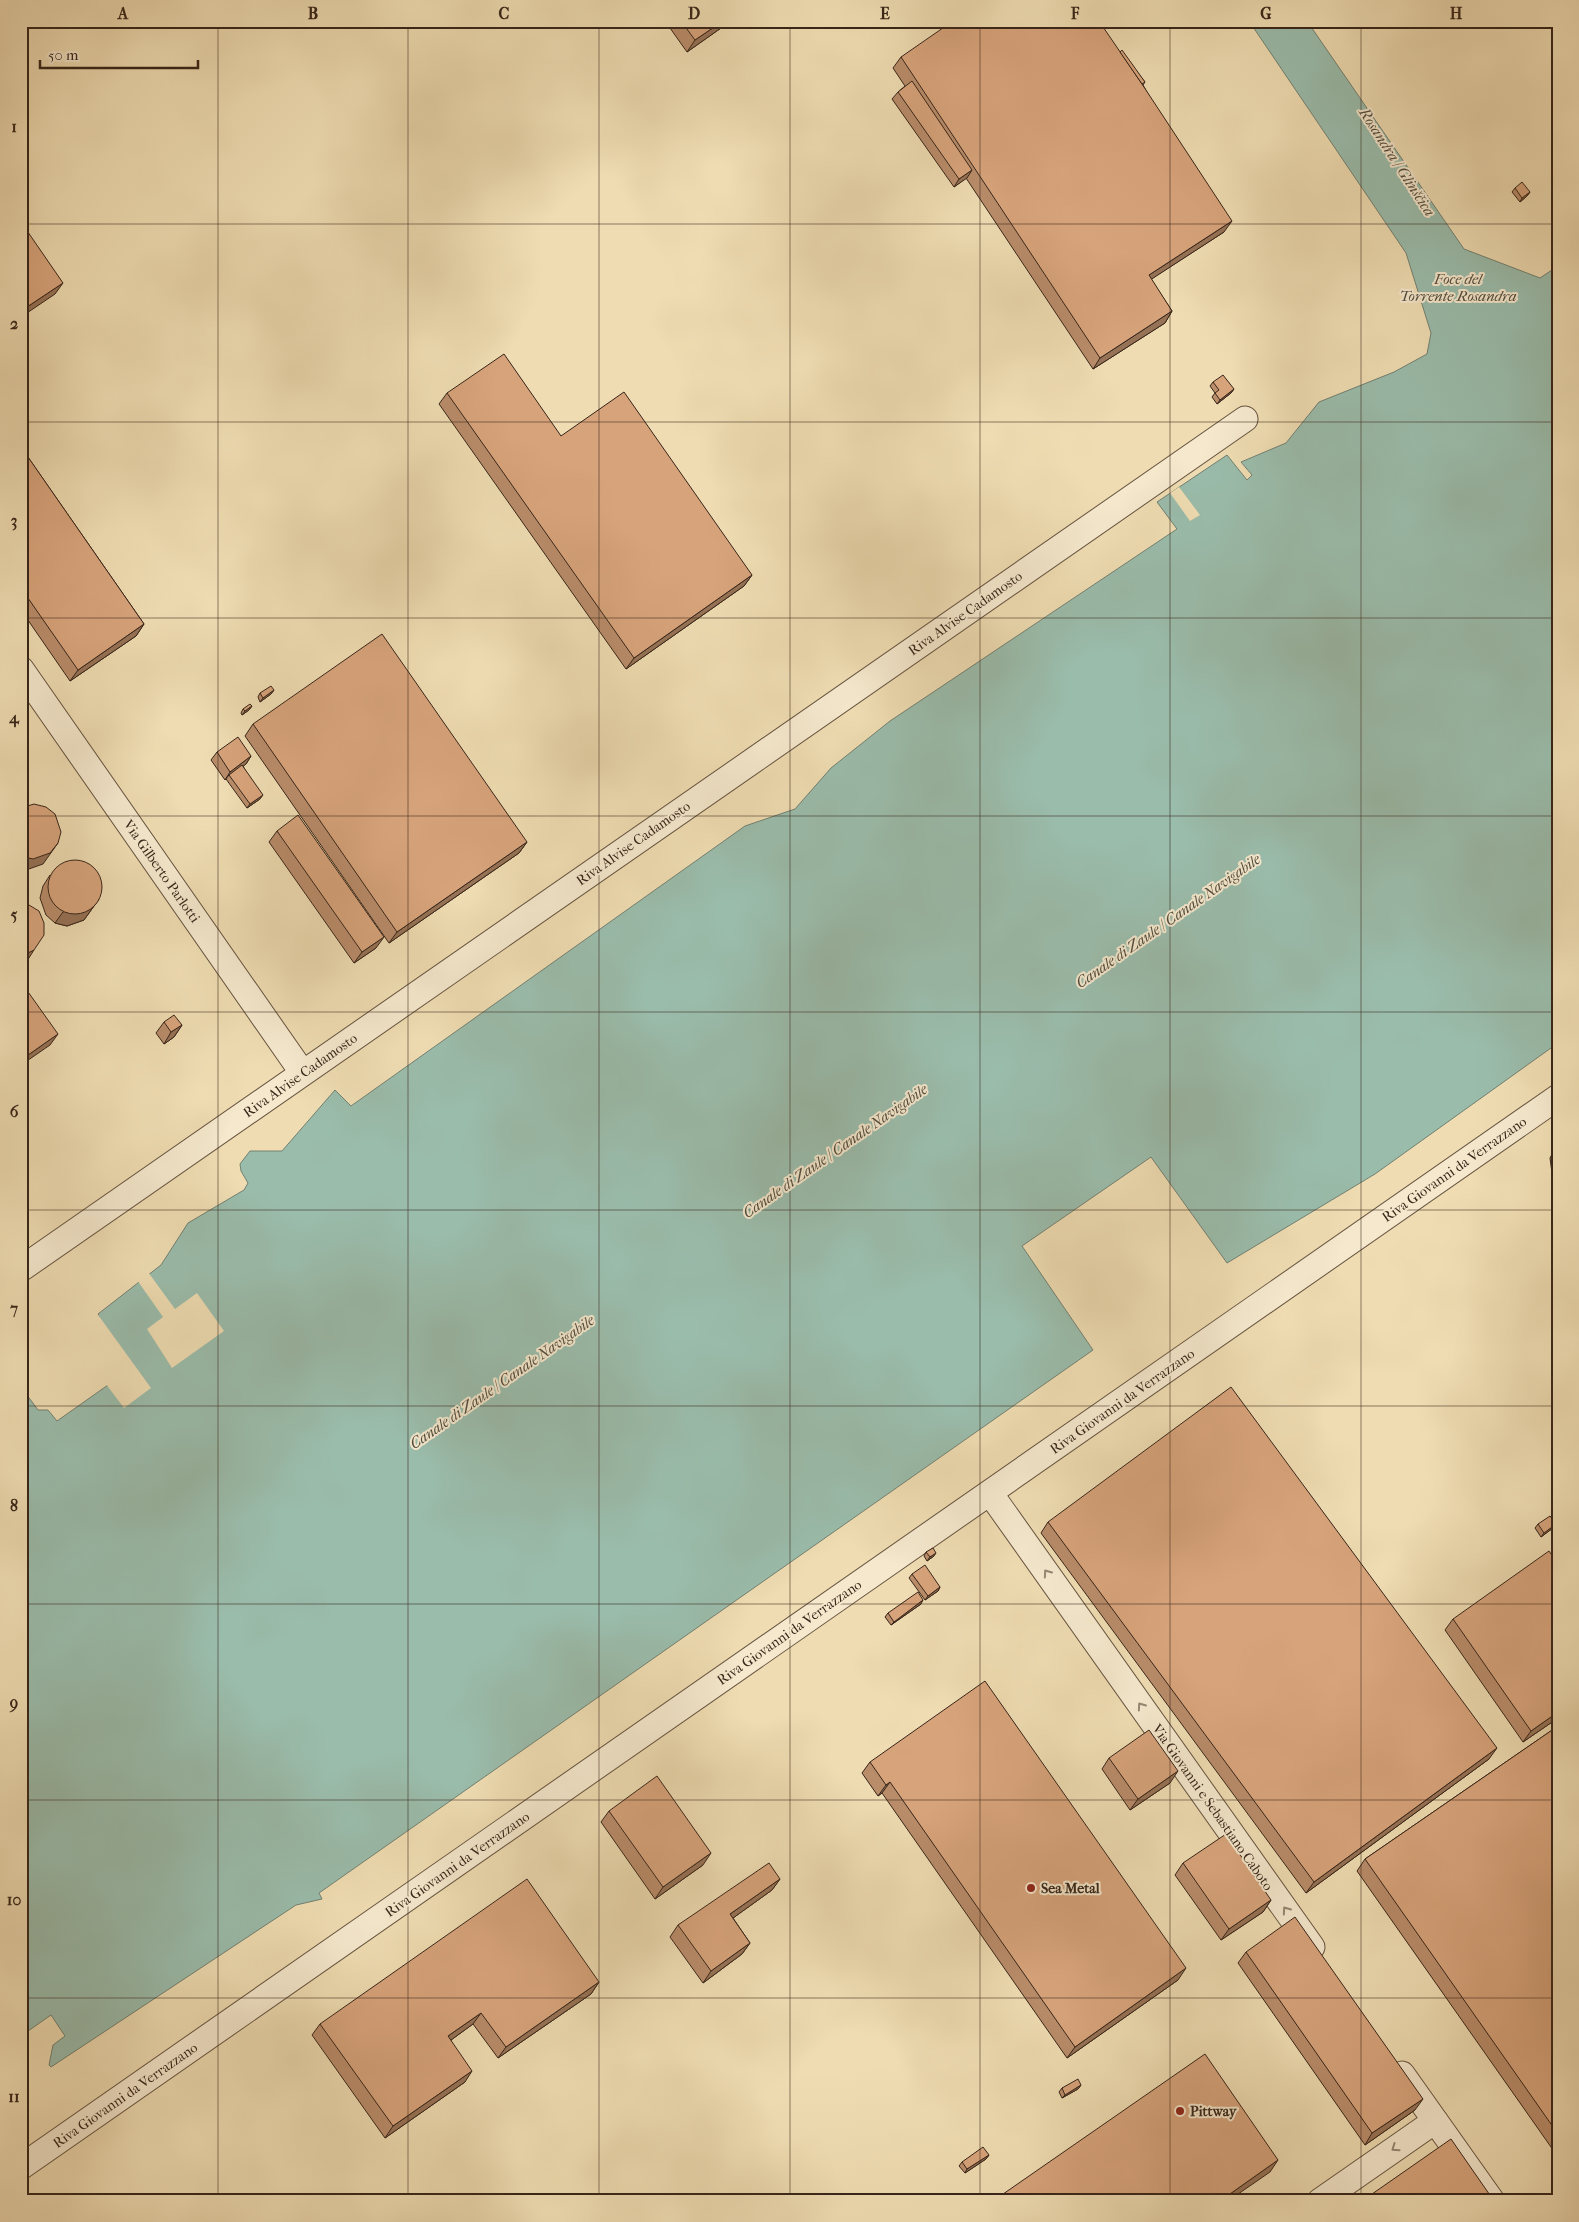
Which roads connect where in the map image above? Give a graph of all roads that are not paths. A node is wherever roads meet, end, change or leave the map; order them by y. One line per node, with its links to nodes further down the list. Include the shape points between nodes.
1 (1245, 419): 3 (street, Riva Alvise Cadamosto)
2 (21, 669): 3 (street, Via Gilberto Parlotti)
3 (302, 1072): 5 (street, Riva Alvise Cadamosto)
4 (1558, 1097): 6 (street, Riva Giovanni da Verrazzano)
5 (21, 1269)
6 (990, 1493): 7 (street, Via Giovanni e Sebastiano Caboto, one-way to 6); 10 (street, Riva Giovanni da Verrazzano)
7 (1327, 1968)
8 (1390, 2057): 9 (street)
9 (1436, 2121): 11 (street, one-way to 11); 12 (street)
10 (21, 2167)
11 (1320, 2201)
12 (1492, 2201)

